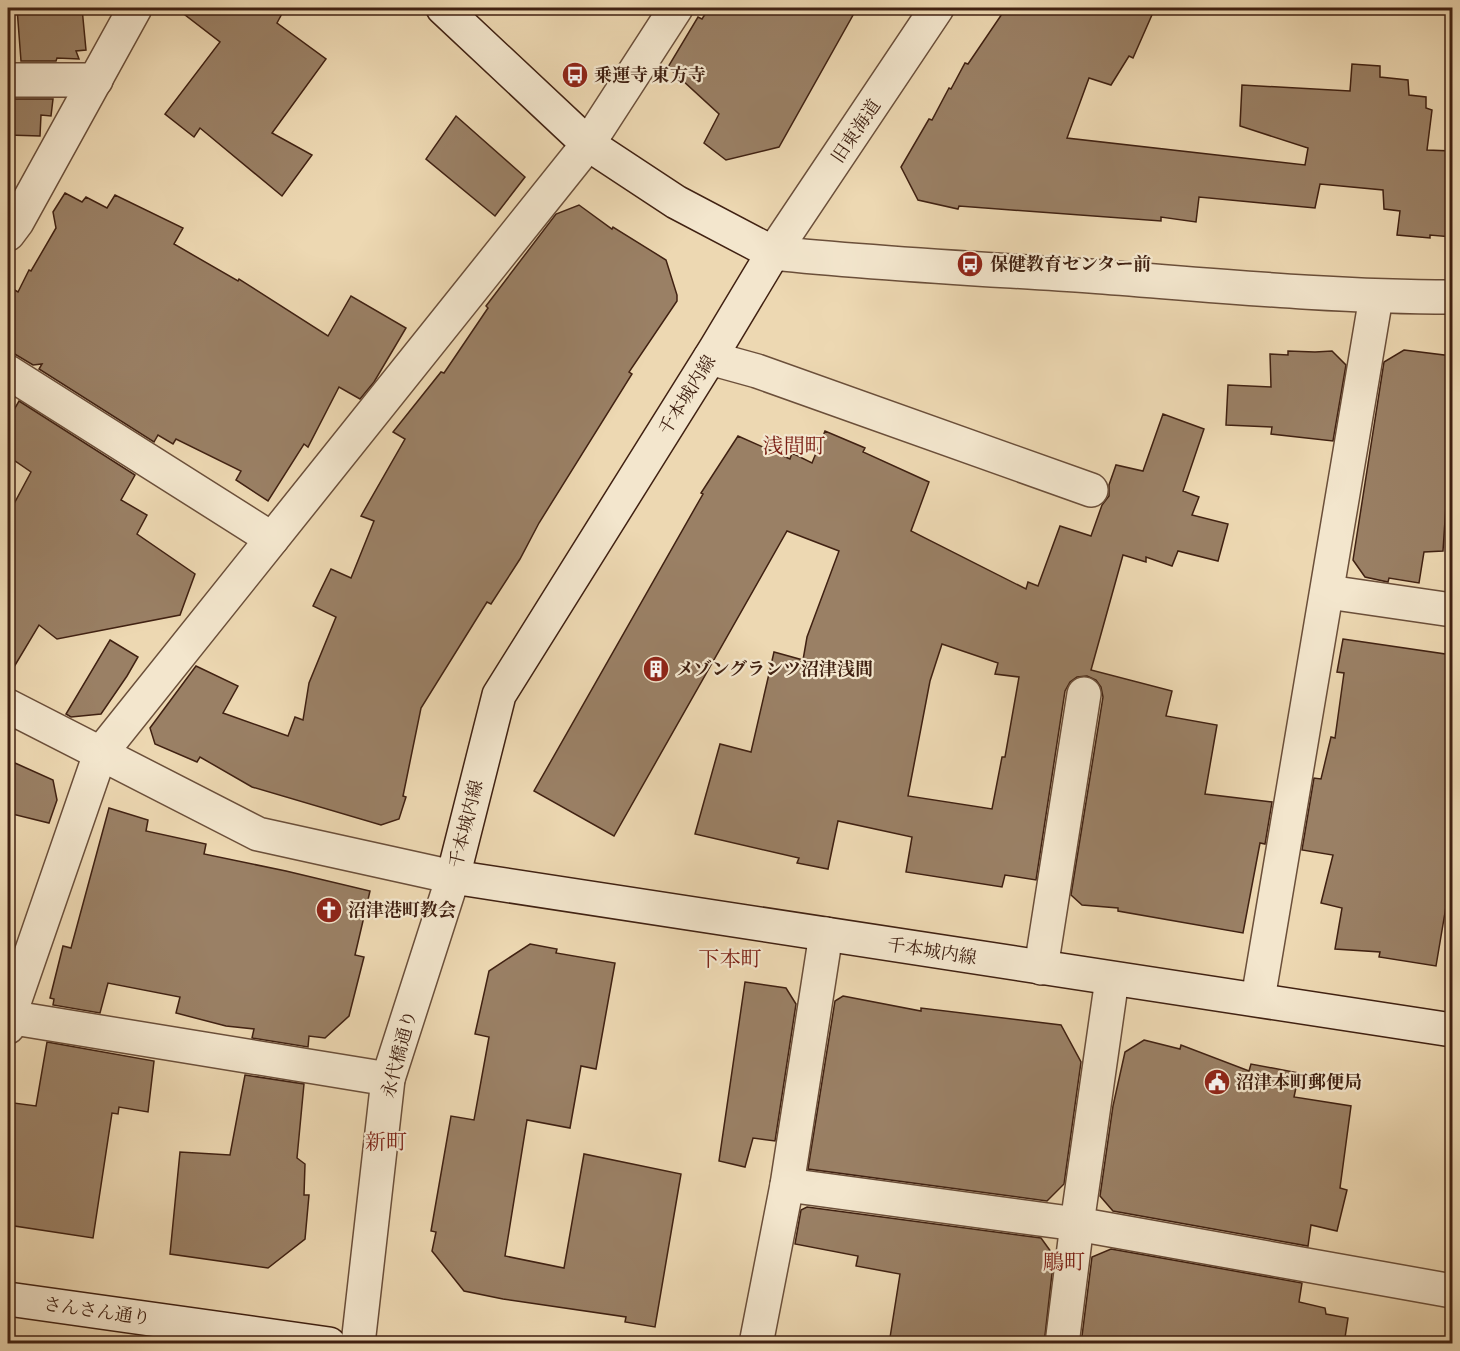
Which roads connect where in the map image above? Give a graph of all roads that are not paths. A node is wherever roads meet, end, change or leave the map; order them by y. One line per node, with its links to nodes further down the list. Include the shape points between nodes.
1 (135, 8): 6 (street)
2 (444, 8): 7 (street)
3 (676, 8): 7 (street)
4 (937, 8): 9 (street, 旧東海道)
5 (8, 80): 6 (street)
6 (96, 80): 8 (street)
7 (588, 144): 9 (street, via 676,202); 15 (street)
8 (8, 234)
9 (773, 253): 10 (street); 12 (street, 千本城内線)
10 (1376, 297): 11 (street); 16 (street)
11 (1452, 297)
12 (710, 358): 14 (street, via 757,371); 21 (street, 千本城内線, via 499,695)
13 (8, 372): 15 (street)
14 (1091, 490)
15 (272, 539): 20 (street)
16 (1328, 592): 17 (street); 25 (street)
17 (1452, 610)
18 (1084, 694): 23 (street)
19 (8, 706): 20 (street)
20 (100, 754): 21 (street, via 258,834); 26 (street)
21 (453, 877): 22 (street, 千本城内線); 28 (street, 永代橋通り)
22 (826, 934): 23 (street, 千本城内線); 29 (street)
23 (1041, 968): 24 (street, 千本城内線)
24 (1112, 979): 25 (street, 千本城内線); 30 (street)
25 (1258, 999): 27 (street, 千本城内線)
26 (8, 1020): 28 (street)
27 (1452, 1030)
28 (388, 1079): 34 (street, 永代橋通り)
29 (787, 1185): 30 (street); 35 (street)
30 (1077, 1224): 31 (street); 36 (street)
31 (1452, 1291)
32 (8, 1299): 33 (street, さんさん通り)
33 (329, 1344)
34 (357, 1344)
35 (756, 1344)
36 (1062, 1344)

